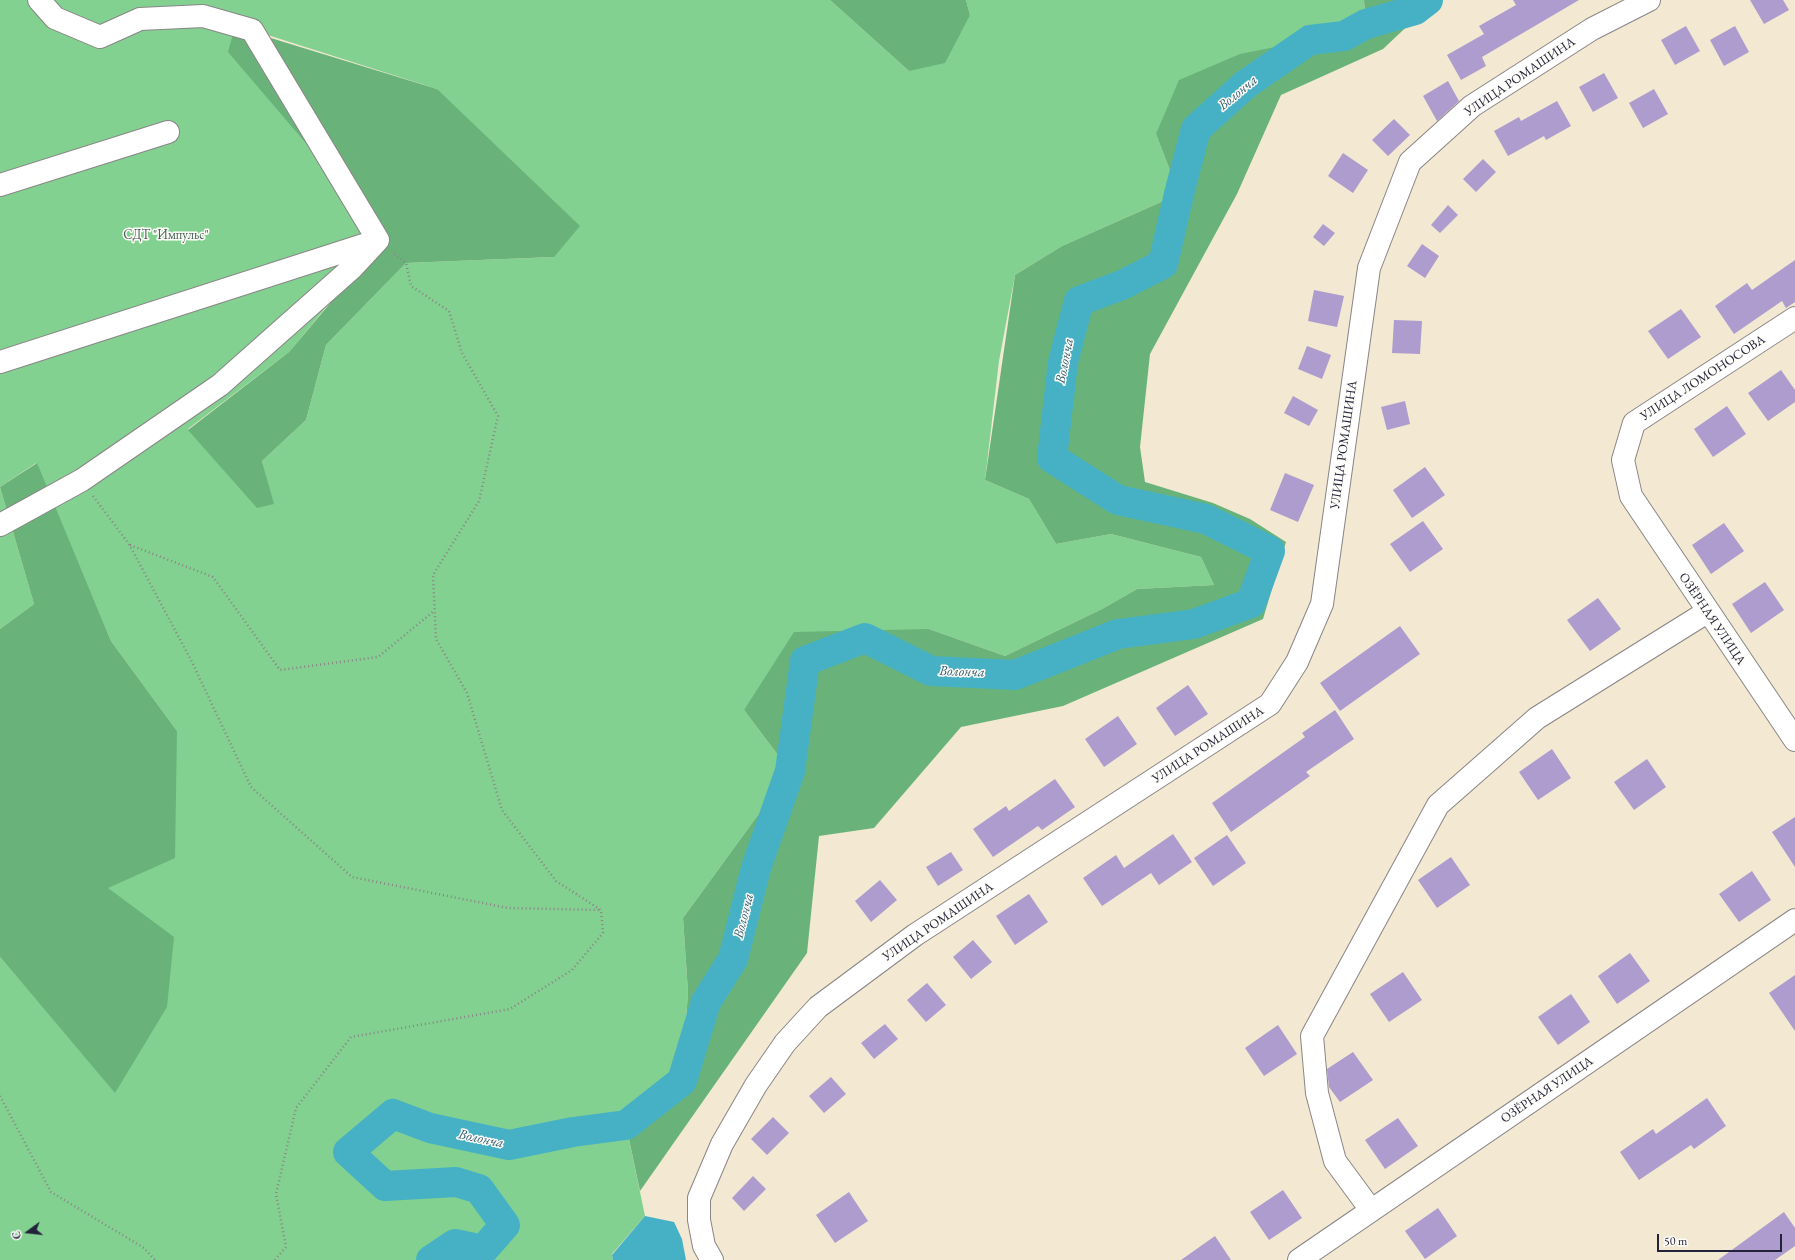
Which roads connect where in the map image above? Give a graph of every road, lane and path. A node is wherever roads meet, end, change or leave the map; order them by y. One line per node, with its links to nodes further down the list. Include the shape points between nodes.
1 (39, 0): 5 (street, via 56,18 100,38 140,18 203,16 252,30)
2 (1648, 0): 19 (street, УЛИЦА РОМАШИНА, via 1592,29 1472,106 1410,162 1369,268 1322,604 1297,662 1270,704 915,935 818,1007 785,1043 756,1085 722,1144 699,1198 698,1220)
3 (168, 132): 4 (street)
4 (0, 184)
5 (378, 240): 7 (street); 8 (street, via 352,268 220,385); 12 (path, via 406,263 411,286 449,311 462,353 498,416 479,501 433,575)
6 (1795, 318): 9 (street, УЛИЦА ЛОМОНОСОВА, via 1634,423 1623,460)
7 (0, 362)
8 (82, 480): 10 (street); 11 (path)
9 (1631, 496): 13 (street, ОЗЁРНАЯ УЛИЦА)
10 (0, 525)
11 (129, 544): 12 (path, via 213,577 280,670 378,657); 15 (path, via 191,660 251,787 352,877 508,908)
12 (434, 611): 15 (path, via 436,639 467,693 502,810 556,881)
13 (1707, 612): 14 (street, ОЗЁРНАЯ УЛИЦА); 18 (street, via 1537,718 1438,805 1312,1036 1317,1093 1335,1162)
14 (1795, 740)
15 (601, 910): 21 (path, via 603,933 572,970 510,1009 351,1037 296,1108 276,1194 286,1247)
16 (1795, 920): 18 (street, ОЗЁРНАЯ УЛИЦА)
17 (0, 1096): 20 (path, via 51,1192 144,1248)
18 (1371, 1210): 22 (street, ОЗЁРНАЯ УЛИЦА)
19 (708, 1253)
20 (155, 1260)
21 (275, 1260)
22 (1299, 1260)

